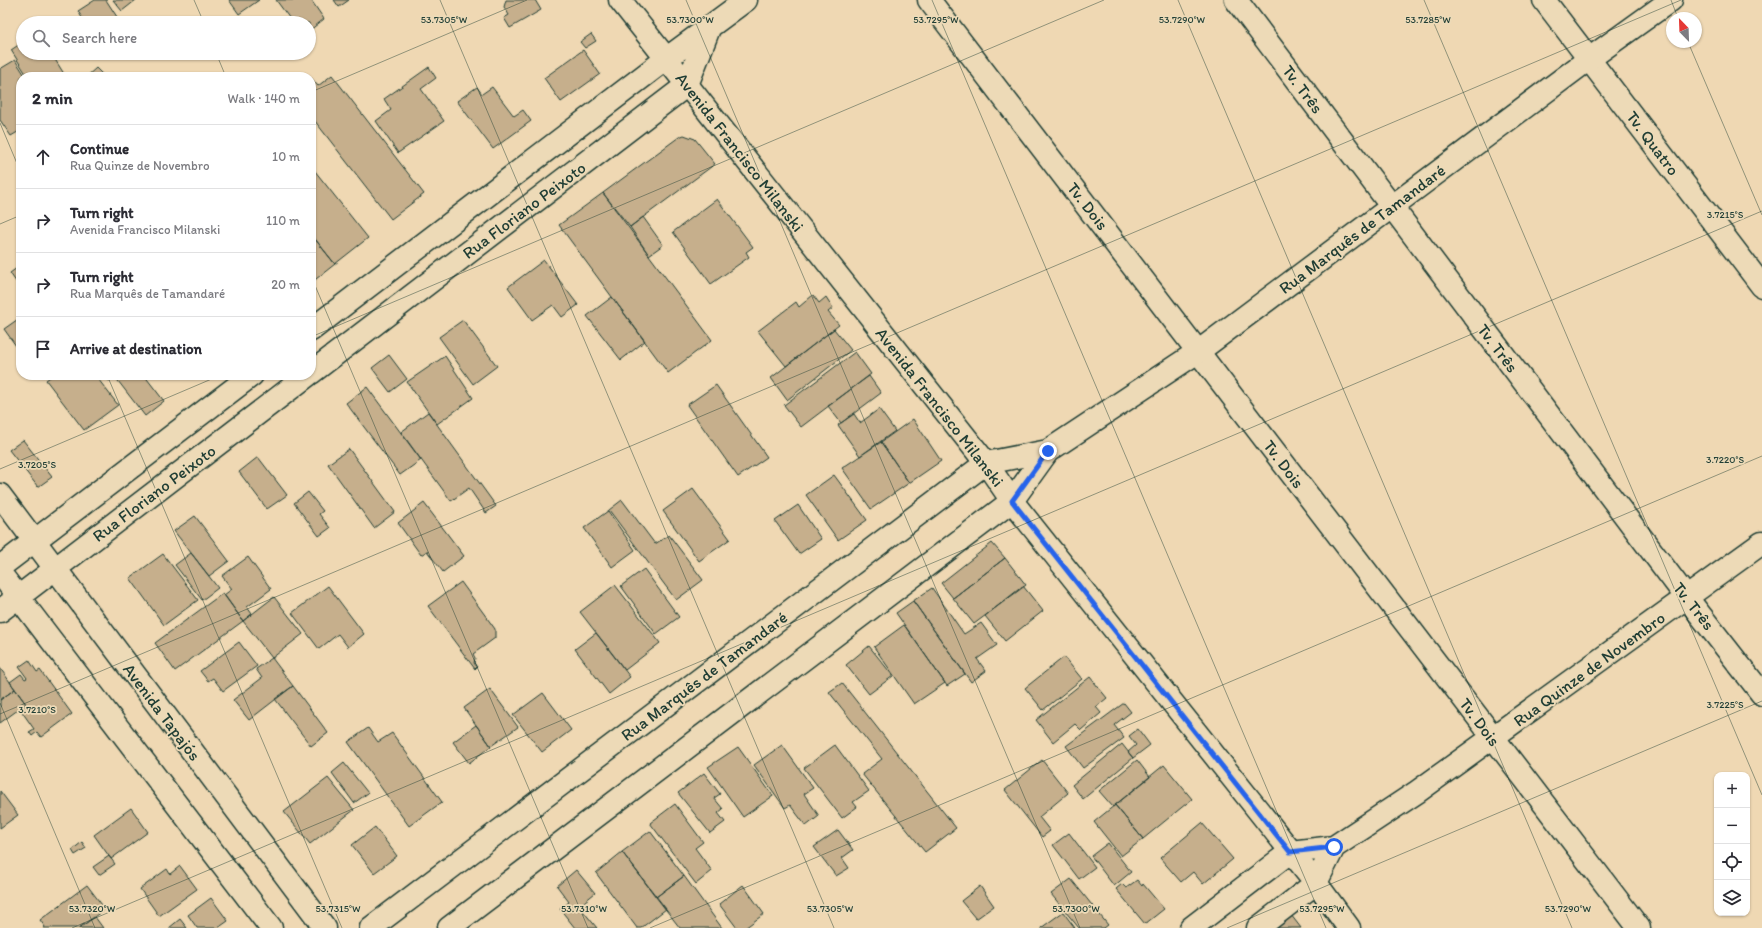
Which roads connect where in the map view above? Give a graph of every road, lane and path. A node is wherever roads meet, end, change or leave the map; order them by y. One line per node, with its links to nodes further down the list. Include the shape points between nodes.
1 (620, 0): 9 (street, Avenida Francisco Milanski)
2 (746, 0): 7 (street, Rua Floriano Peixoto)
3 (929, 0): 14 (street, Tv. Dois)
4 (1236, 0): 11 (street, Tv. Três)
5 (1544, 0): 8 (street, Tv. Quatro)
6 (1671, 0): 8 (street, Rua Marquês de Tamandaré)
7 (710, 26): 9 (street, Rua Floriano Peixoto); 10 (street)
8 (1589, 58): 11 (street, Rua Marquês de Tamandaré); 12 (street, Tv. Quatro)
9 (666, 59): 10 (street, Avenida Francisco Milanski); 13 (street, Rua Floriano Peixoto)
10 (687, 85): 15 (street, Rua Floriano Peixoto); 19 (street, Avenida Francisco Milanski)
11 (1392, 207): 14 (street, Rua Marquês de Tamandaré); 28 (street, Tv. Três)
12 (1762, 286)
13 (316, 326)
14 (1199, 350): 18 (street, Rua Marquês de Tamandaré); 31 (street, Tv. Dois)
15 (316, 369)
16 (245, 380): 22 (street, Rua Floriano Peixoto)
17 (301, 380): 25 (street, Rua Floriano Peixoto)
18 (1048, 451): 19 (street, Rua Marquês de Tamandaré); 21 (street, Rua Marquês de Tamandaré)
19 (986, 463): 21 (street, Avenida Francisco Milanski); 37 (street, Rua Marquês de Tamandaré)
20 (0, 495): 22 (street, Avenida Tapajós)
21 (1012, 501): 33 (street, Avenida Francisco Milanski); 38 (street, Rua Marquês de Tamandaré)
22 (34, 541): 24 (street, Rua Floriano Peixoto); 25 (street, Avenida Tapajós)
23 (1762, 543): 28 (street, Rua Quinze de Novembro)
24 (0, 567)
25 (54, 569): 27 (street, Rua Floriano Peixoto); 36 (street, Avenida Tapajós)
26 (0, 573): 27 (street)
27 (18, 598): 29 (street, Rua Floriano Peixoto); 35 (street)
28 (1687, 598): 30 (street, Tv. Três); 31 (street, Rua Quinze de Novembro)
29 (0, 611)
30 (1762, 694)
31 (1493, 738): 32 (street, Rua Quinze de Novembro); 42 (street, Tv. Dois)
32 (1334, 847): 33 (street, Rua Quinze de Novembro); 34 (street, Rua Quinze de Novembro)
33 (1290, 852): 34 (street, Avenida Francisco Milanski); 39 (street)
34 (1316, 883): 40 (street, Rua Quinze de Novembro); 41 (street, Avenida Francisco Milanski)
35 (272, 928)
36 (325, 928)
37 (371, 928)
38 (450, 928)
39 (1191, 928)
40 (1258, 928)
41 (1349, 928)
42 (1639, 928)

